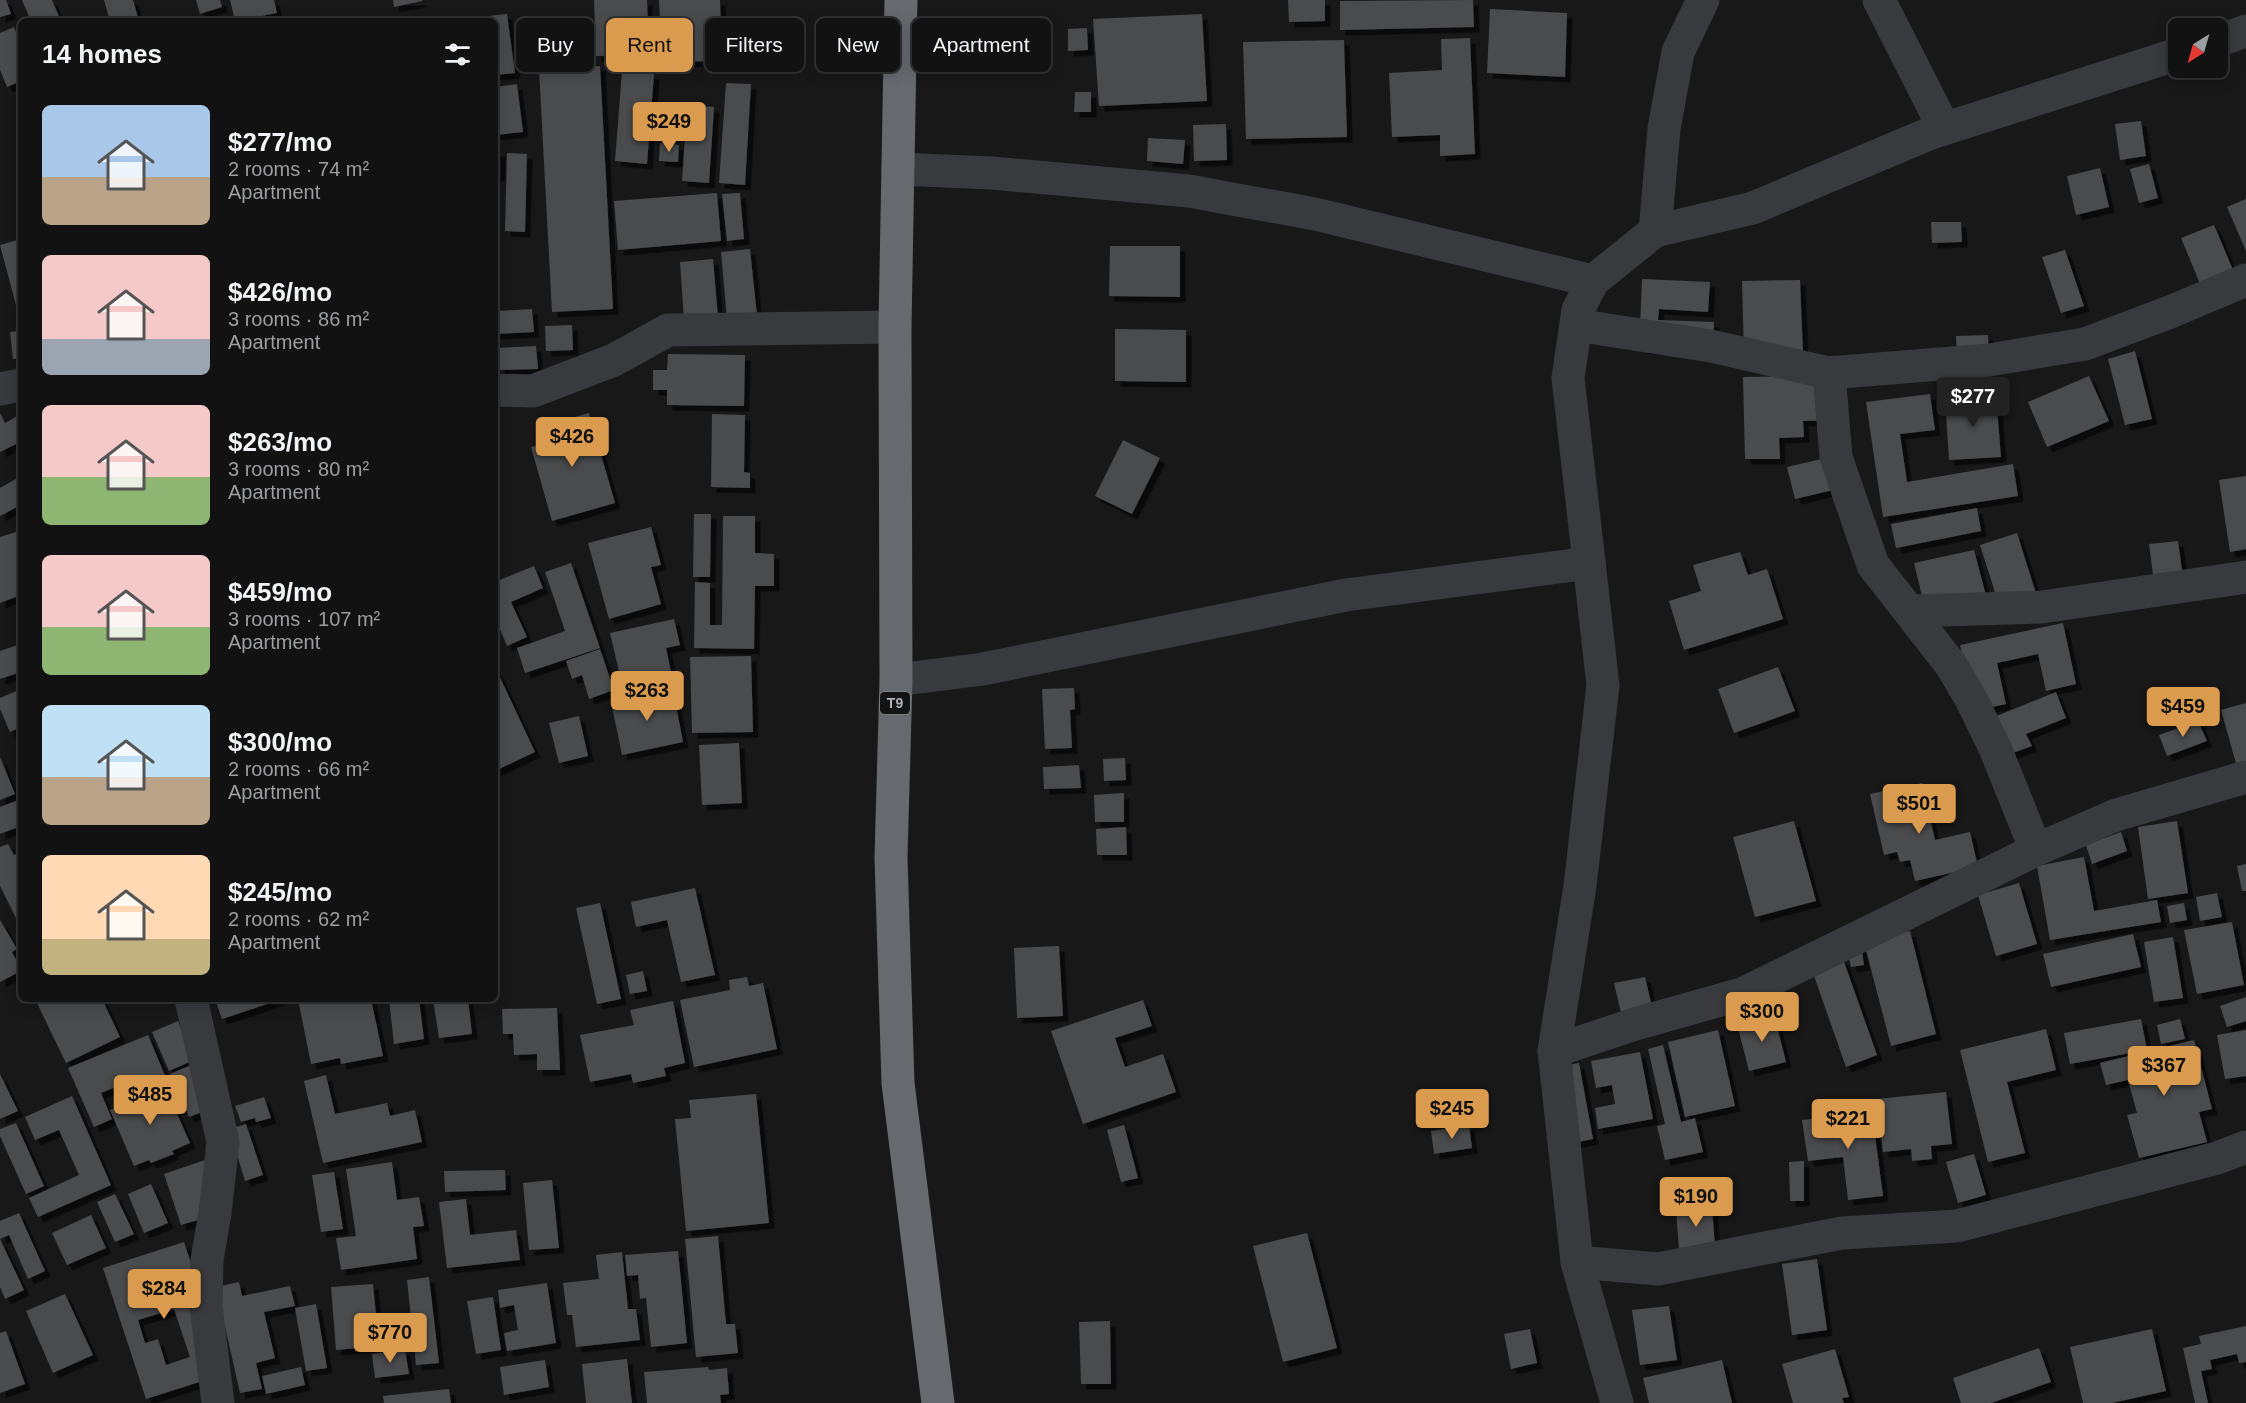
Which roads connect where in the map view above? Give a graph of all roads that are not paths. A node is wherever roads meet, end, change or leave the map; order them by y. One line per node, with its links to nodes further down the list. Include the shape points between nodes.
1 (901, 0): 8 (highway, T9)
2 (1703, 0): 9 (street, via 1678,52 1664,129)
3 (1879, 0): 7 (street)
4 (2246, 31): 5 (street)
5 (2228, 37)
6 (2168, 57): 7 (street)
7 (1944, 128): 9 (street, via 1753,208)
8 (898, 169): 11 (street, via 992,173 1189,191 1315,214); 13 (highway, T9)
9 (1655, 231): 11 (street)
10 (2246, 280): 14 (street, via 2085,344 1989,360)
11 (1593, 281): 12 (street, via 1578,310)
12 (1576, 325): 14 (street, via 1710,346); 16 (street, via 1568,378)
13 (895, 327): 15 (street, via 668,330 614,360 533,391); 19 (highway, T9)
14 (1829, 373): 18 (street, via 1836,457 1843,479 1873,565)
15 (498, 390)
16 (1589, 563): 19 (street, via 1346,595 983,669); 23 (street, via 1603,685 1580,886)
17 (2246, 577): 18 (street, via 2042,607)
18 (1911, 610): 21 (street, via 1971,699)
19 (896, 680): 27 (highway, T9, via 891,857 898,1083)
20 (2246, 777): 21 (street, via 2116,815)
21 (2036, 850): 23 (street, via 1742,994)
22 (192, 1002): 26 (street, via 223,1142 206,1294)
23 (1554, 1051): 25 (street)
24 (2246, 1147): 25 (street, via 1957,1226 1842,1233 1658,1269)
25 (1577, 1262): 28 (street)
26 (218, 1403)
27 (938, 1403)
28 (1617, 1403)

